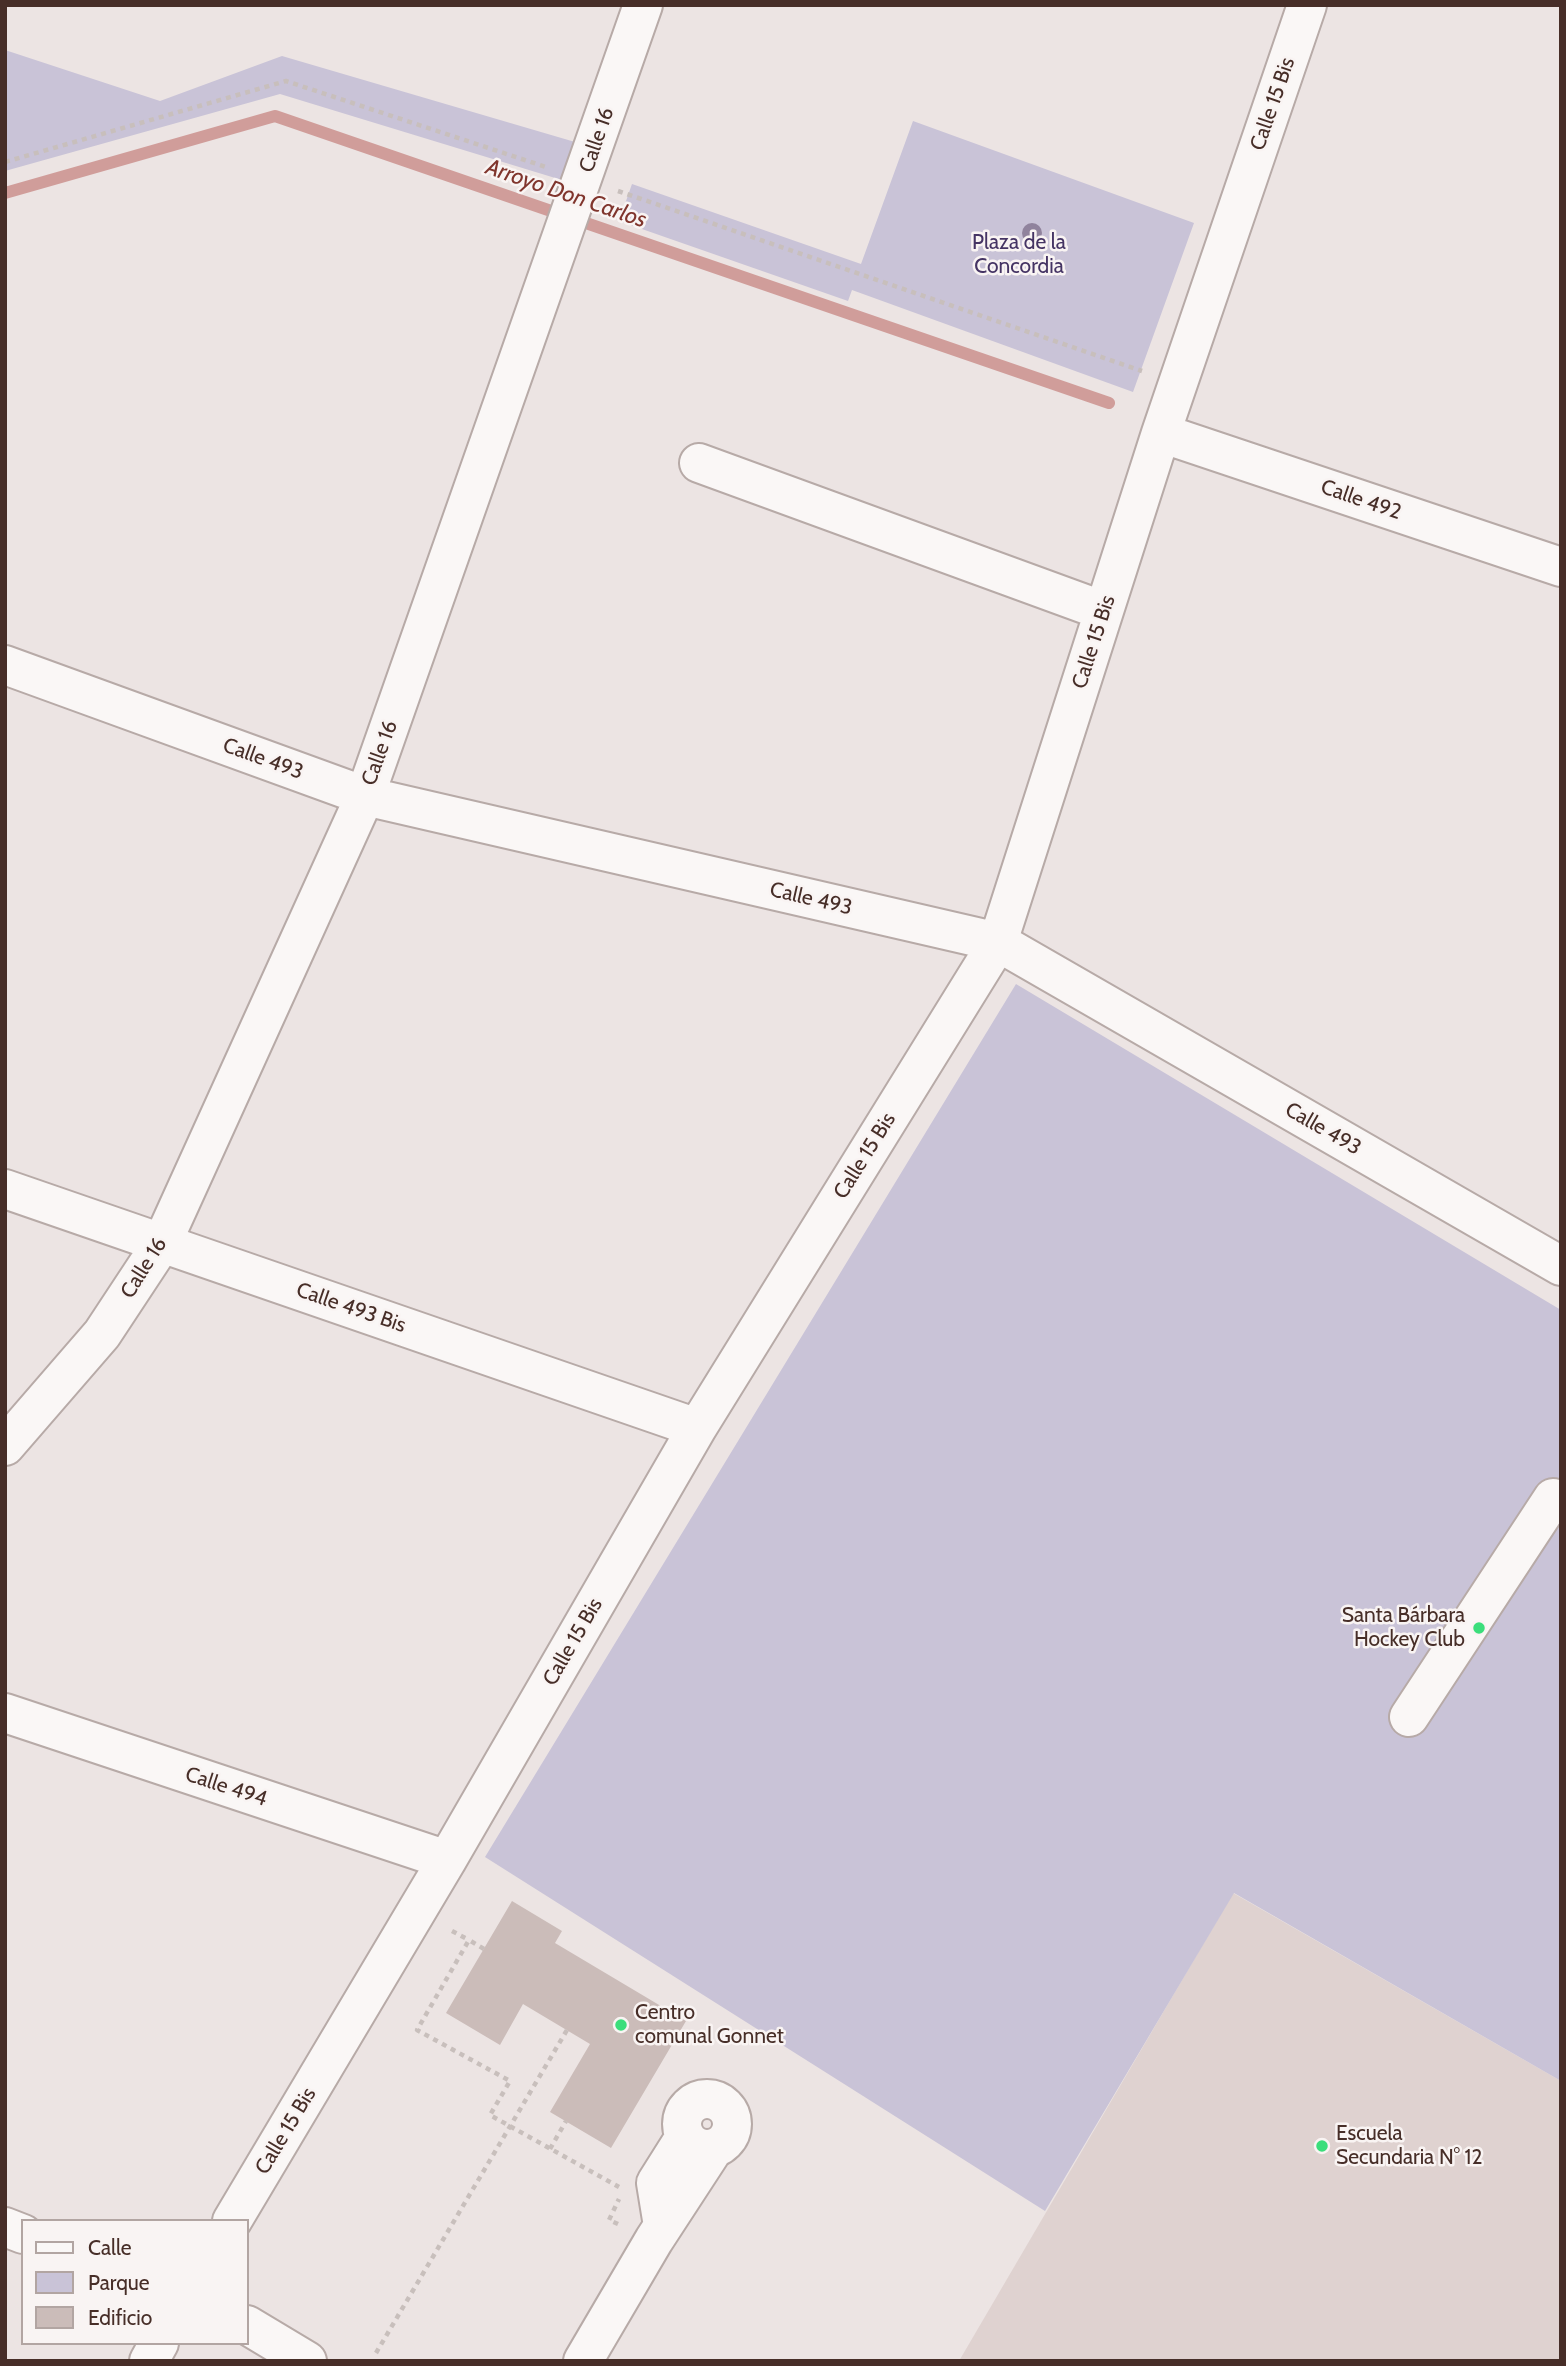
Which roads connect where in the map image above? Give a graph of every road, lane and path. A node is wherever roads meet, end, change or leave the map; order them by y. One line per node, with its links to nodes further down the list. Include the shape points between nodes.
1 (643, 5): 8 (street, Calle 16)
2 (1307, 5): 3 (street, Calle 15 Bis)
3 (1161, 433): 5 (street, Calle 492); 6 (street, Calle 15 Bis)
4 (699, 463): 6 (street)
5 (1561, 567)
6 (1104, 611): 9 (street, Calle 15 Bis)
7 (5, 665): 8 (street, Calle 493)
8 (365, 796): 9 (street, Calle 493); 11 (street, Calle 16)
9 (998, 942): 12 (street, Calle 493); 13 (street, Calle 15 Bis)
10 (5, 1189): 11 (street, Calle 493 Bis)
11 (162, 1243): 13 (street, Calle 493 Bis); 14 (street, Calle 16, via 102,1334)
12 (1561, 1266)
13 (697, 1428): 18 (street, Calle 15 Bis)
14 (5, 1446)
15 (1558, 1492): 17 (street)
16 (5, 1713): 18 (street, Calle 494)
17 (1409, 1717)
18 (447, 1860): 27 (street, Calle 15 Bis)
19 (453, 1931): 20 (path)
20 (469, 1940): 21 (path); 24 (path, via 417,2030 510,2081 491,2115)
21 (484, 1949)
22 (567, 2030): 24 (path)
23 (566, 2121): 26 (path)
24 (511, 2128): 26 (path); 31 (path)
25 (699, 2143): 28 (street)
26 (550, 2149): 28 (path, via 624,2190 609,2220)
27 (233, 2219)
28 (659, 2233): 34 (street)
29 (248, 2326): 33 (street)
30 (158, 2345): 32 (street)
31 (376, 2353)
32 (149, 2361)
33 (307, 2361)
34 (583, 2361)

